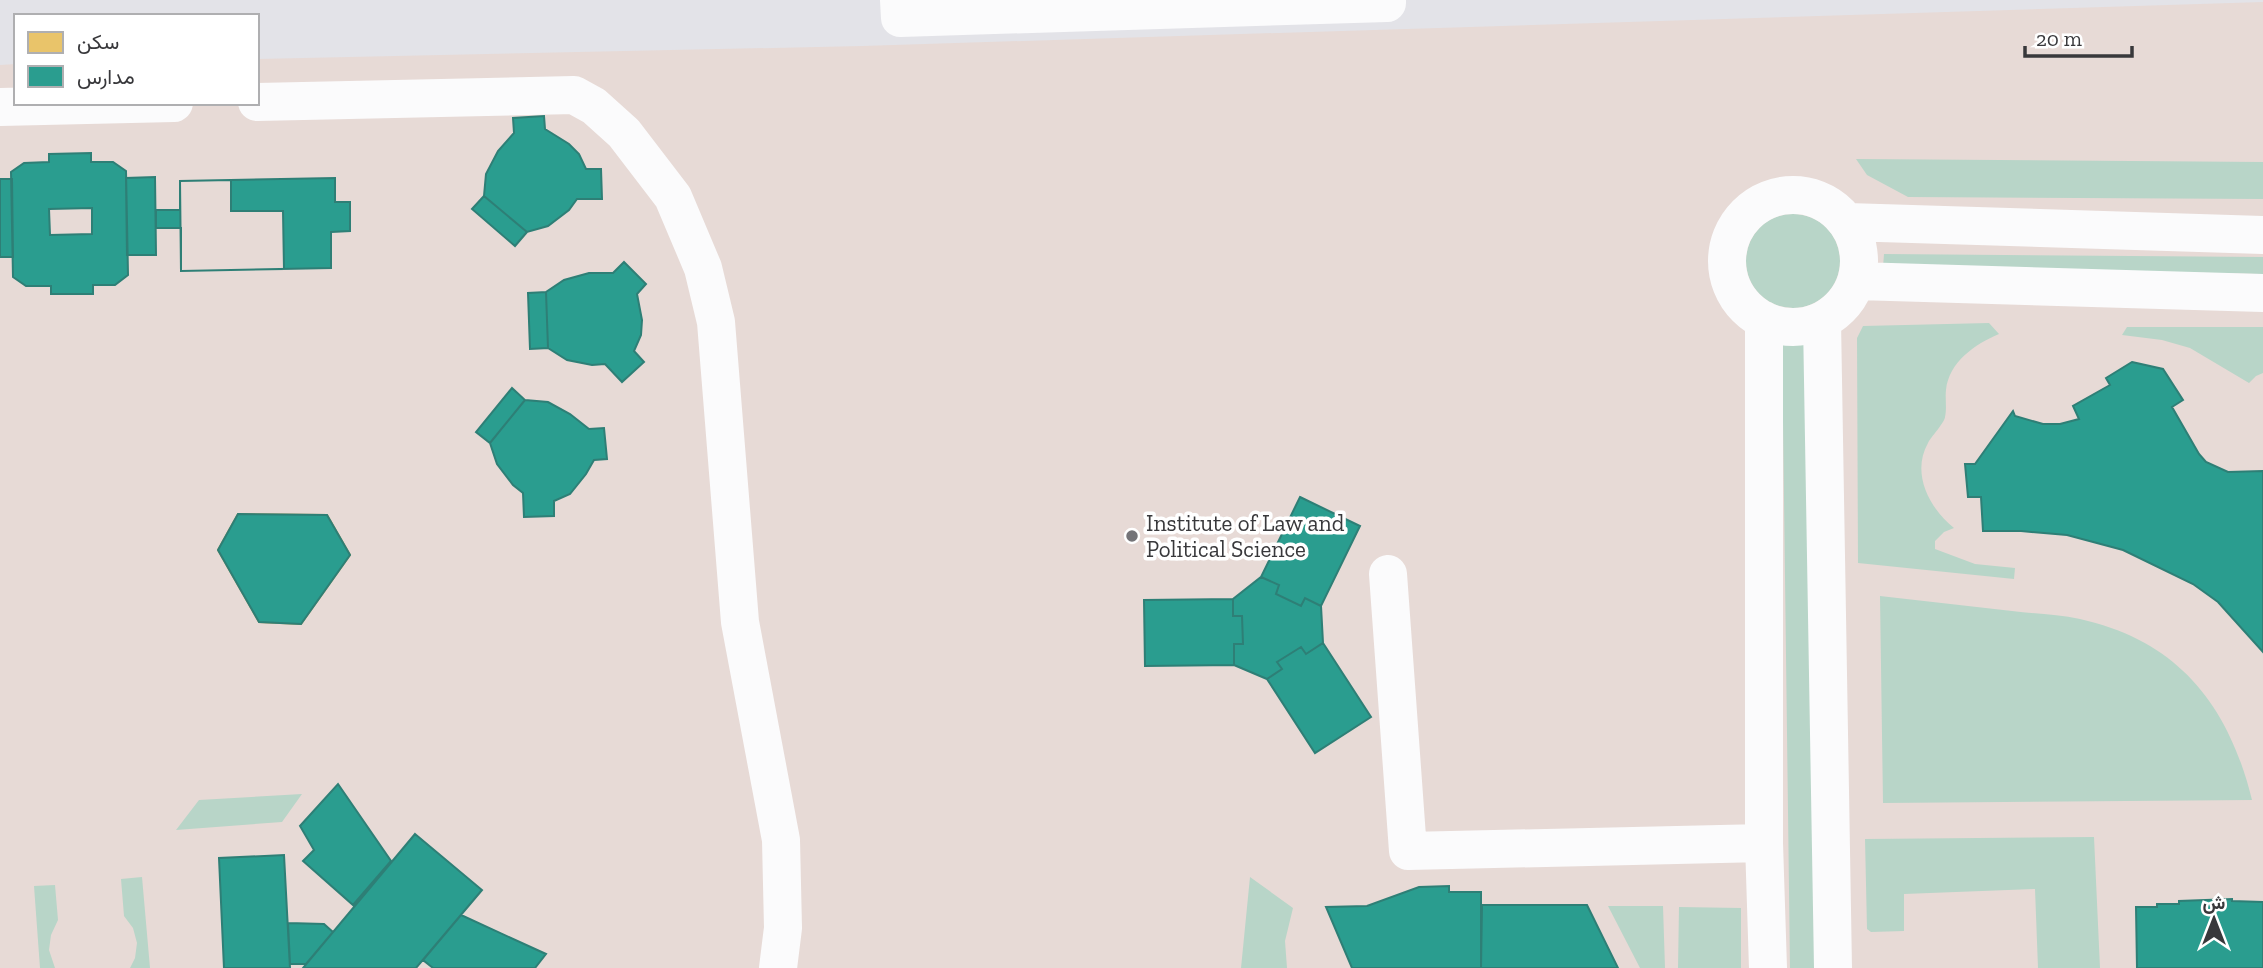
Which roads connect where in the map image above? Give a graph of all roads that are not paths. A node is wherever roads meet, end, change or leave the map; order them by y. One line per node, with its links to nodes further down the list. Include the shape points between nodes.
1 (899, 0): 2 (lane, via 900,18)
2 (1387, 0)
3 (259, 102): 14 (lane, via 574,95 594,106 624,134 673,197 703,268 716,322 740,622 781,840 783,928)
4 (87, 105): 5 (lane)
5 (0, 107)
6 (1847, 222): 7 (lane); 8 (lane, via 1859,251); 10 (lane, via 1830,206 1808,196 1784,195 1761,203 1742,218 1730,239 1727,262 1732,286 1744,307)
7 (2263, 235)
8 (1857, 281): 9 (lane); 11 (lane, via 1844,304)
9 (2263, 293)
10 (1764, 320): 11 (lane, via 1783,326); 13 (lane)
11 (1822, 321): 16 (lane)
12 (1388, 573): 13 (lane, via 1408,850)
13 (1764, 843): 15 (lane)
14 (778, 968)
15 (1768, 968)
16 (1833, 968)

